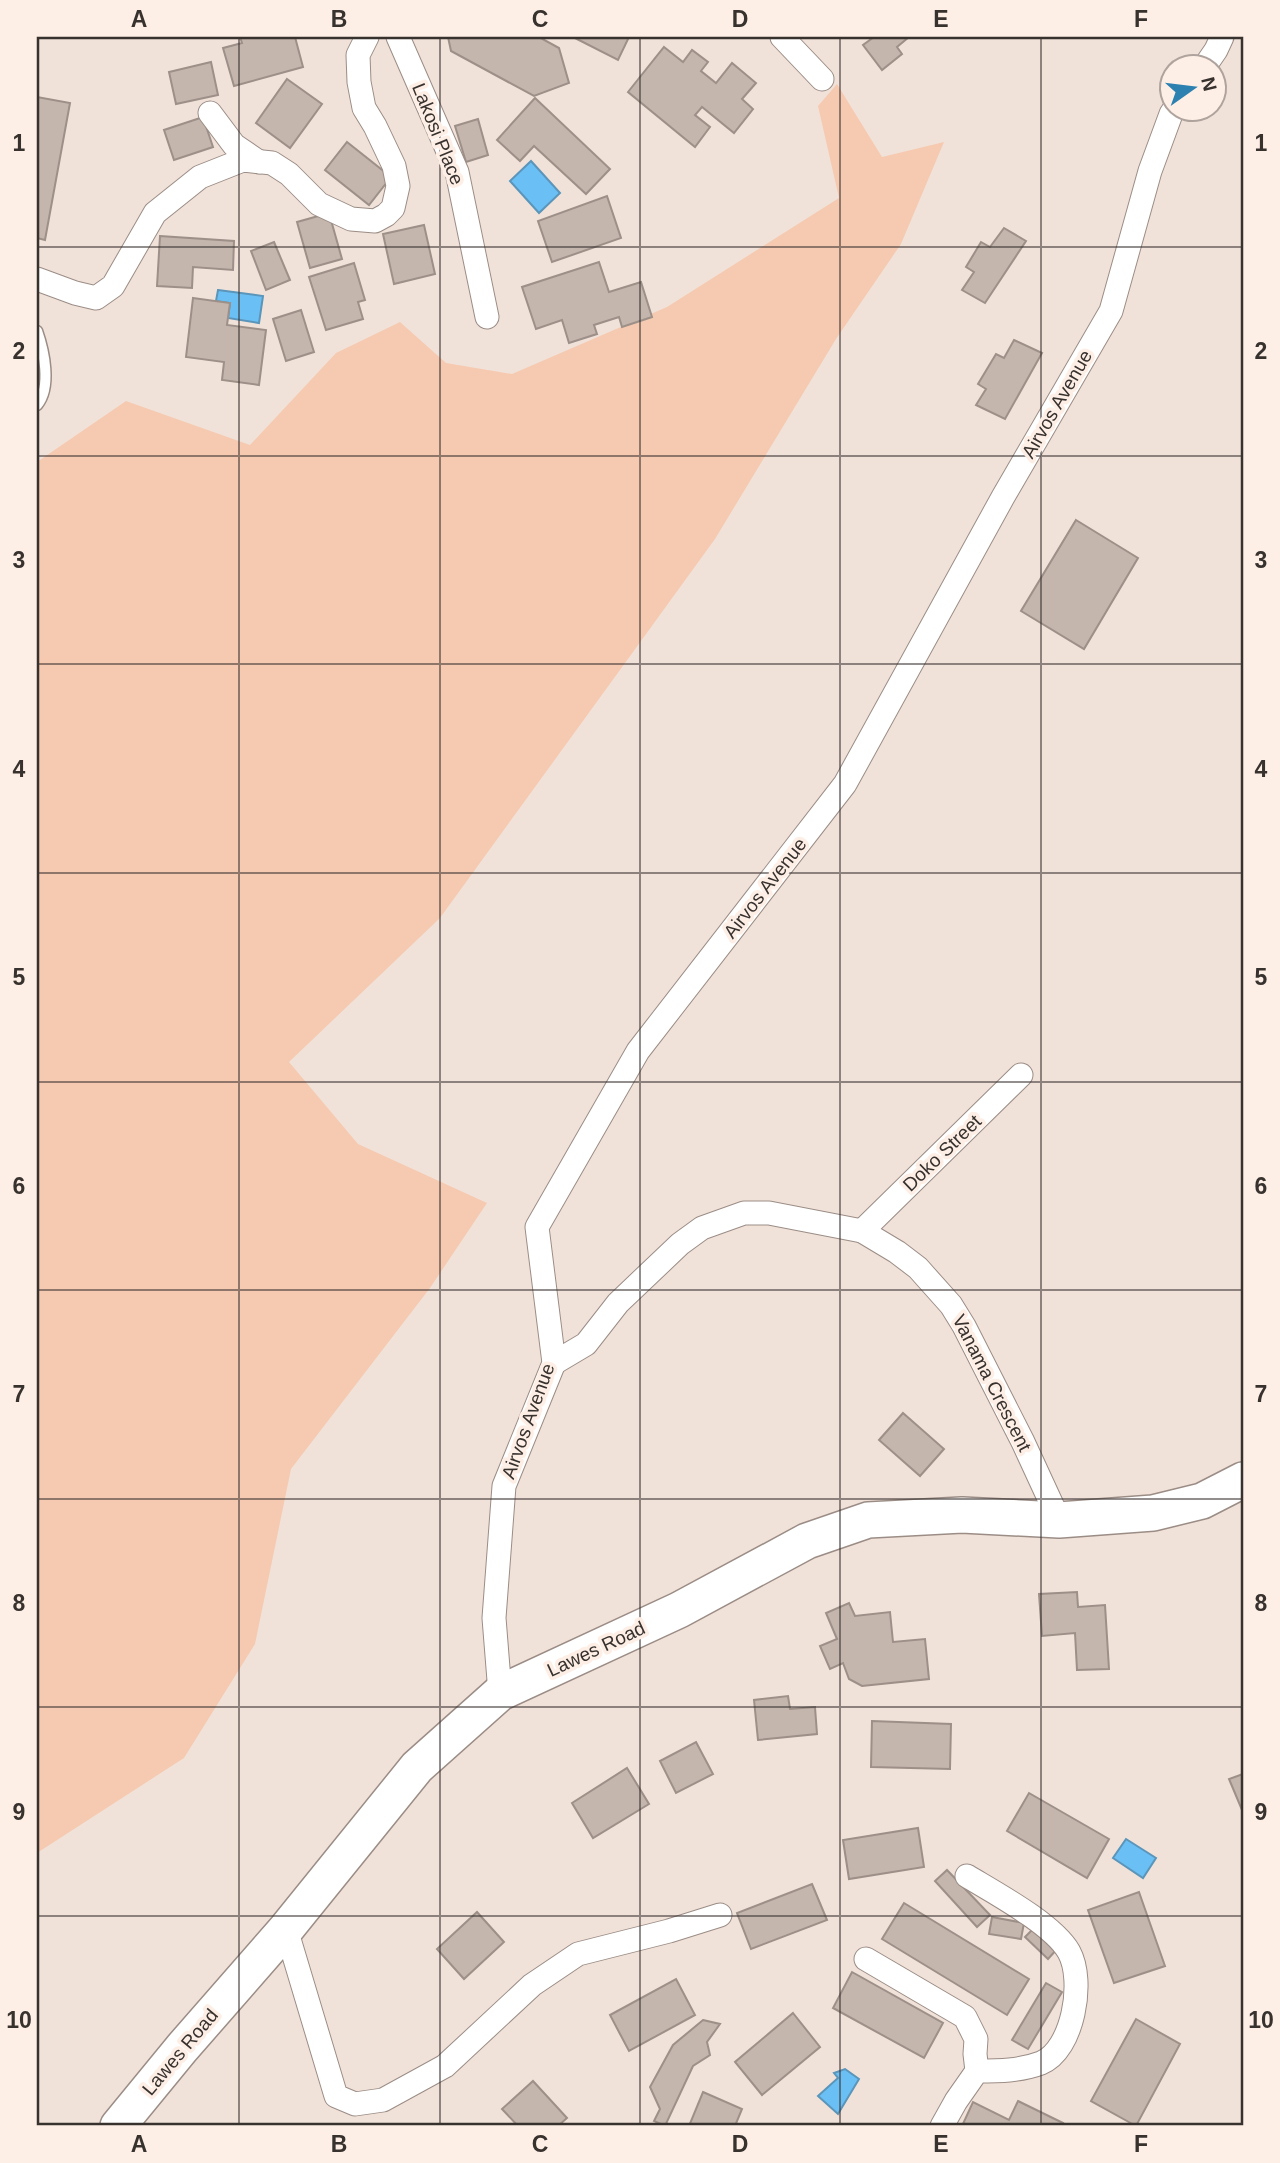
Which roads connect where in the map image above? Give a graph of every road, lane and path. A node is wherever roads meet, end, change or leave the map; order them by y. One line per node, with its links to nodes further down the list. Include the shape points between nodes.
1 (367, 37): 7 (street, via 358,55 359,82 364,108 394,166 398,186 393,208 375,221 351,219 319,204 272,163)
2 (398, 37): 9 (street, Lakosi Place, via 457,172)
3 (782, 37): 4 (street)
4 (822, 79)
5 (210, 113): 7 (street, via 234,145)
6 (1169, 122): 14 (street, Airvos Avenue, via 1150,171 1111,311 845,784 638,1051 537,1227)
7 (259, 162): 8 (street, via 243,160 201,177 155,213 113,286 96,298)
8 (37, 279)
9 (487, 317)
10 (37, 331): 11 (lane, via 45,372 43,398)
11 (37, 405)
12 (1021, 1075): 13 (street, Doko Street)
13 (862, 1231): 14 (street, Vanama Crescent, via 769,1213 744,1213 702,1228 618,1303 586,1344); 16 (street, Vanama Crescent, via 918,1268 951,1304 1024,1442)
14 (554, 1363): 17 (street, Airvos Avenue, via 504,1486 494,1618)
15 (1243, 1480): 16 (main road, Lawes Road, via 1202,1501 1153,1513)
16 (1059, 1520): 17 (main road, Lawes Road, via 962,1515 869,1520 807,1541 680,1610)
17 (500, 1693): 20 (main road, Lawes Road, via 416,1767)
18 (967, 1876): 22 (street, via 1050,1931 1069,1953 1075,1975 1076,2003 1059,2047 1043,2062 1008,2071)
19 (720, 1915): 20 (street, via 579,1954 532,1985 445,2066 383,2100 355,2104 336,2096)
20 (286, 1929): 23 (main road, Lawes Road)
21 (866, 1959): 22 (street, via 965,2017 976,2039)
22 (977, 2071): 24 (street)
23 (118, 2126)
24 (942, 2126)

